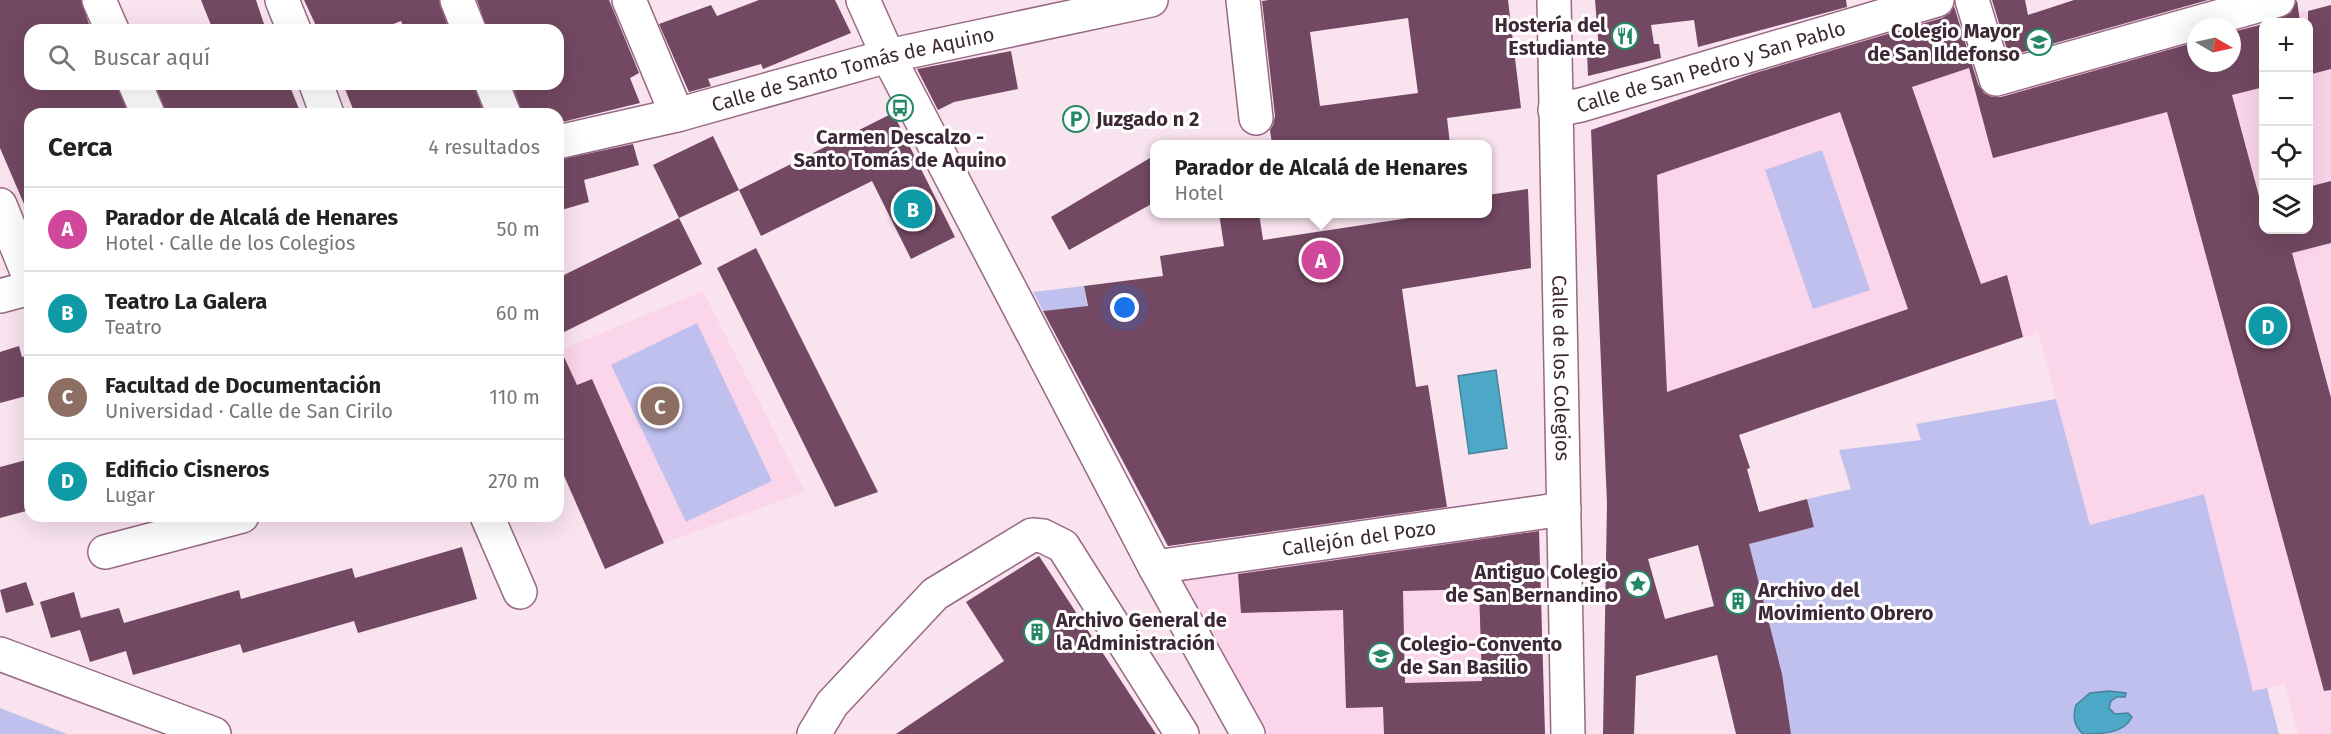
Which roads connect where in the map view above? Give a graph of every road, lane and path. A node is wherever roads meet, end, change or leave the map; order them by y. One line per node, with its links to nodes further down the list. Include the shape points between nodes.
1 (99, 0): 12 (street)
2 (282, 0): 13 (street)
3 (457, 0): 14 (street)
4 (629, 0): 23 (street)
5 (862, 0): 15 (street)
6 (1151, 0): 15 (street, Calle de Santo Tomás de Aquino)
7 (1243, 0): 24 (street)
8 (1554, 0): 22 (street, Calle de los Colegios)
9 (1936, 0): 22 (street, Calle de San Pedro y San Pablo)
10 (1972, 0): 11 (street, via 1996,79)
11 (2278, 0)
12 (109, 24)
13 (292, 24)
14 (467, 24)
15 (888, 56): 23 (street, Calle de Santo Tomás de Aquino); 34 (street)
16 (138, 90): 19 (street)
17 (318, 90): 20 (street)
18 (494, 90): 21 (street)
19 (145, 108)
20 (325, 108)
21 (502, 108)
22 (1555, 110): 30 (street, Calle de los Colegios)
23 (677, 115): 25 (street, Calle de Santo Tomás de Aquino)
24 (1256, 118)
25 (564, 141)
26 (0, 205): 27 (street)
27 (24, 264)
28 (24, 290): 29 (street)
29 (0, 296)
30 (1564, 509): 34 (street, Callejón del Pozo); 41 (street, Calle de los Colegios)
31 (219, 522): 33 (street)
32 (489, 522): 35 (street)
33 (105, 552)
34 (1155, 567): 40 (street)
35 (520, 592)
36 (0, 654): 37 (street)
37 (214, 734)
38 (814, 734): 39 (street, via 832,704 935,594 1032,535 1063,546)
39 (1182, 734)
40 (1248, 734)
41 (1568, 734)

